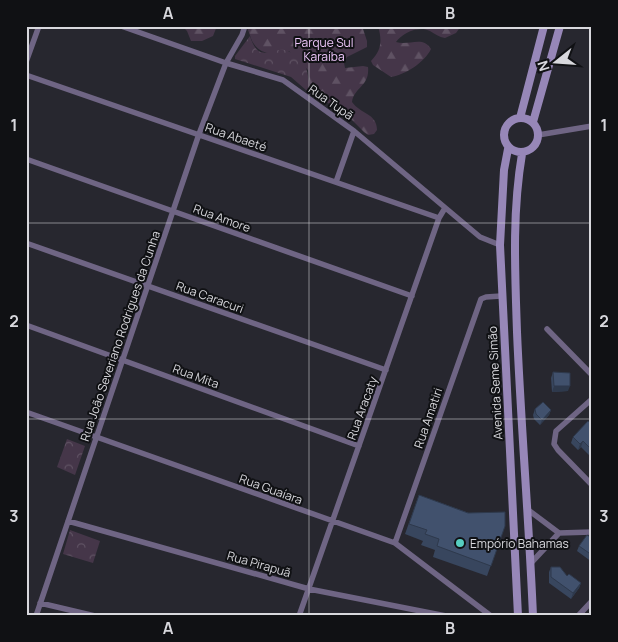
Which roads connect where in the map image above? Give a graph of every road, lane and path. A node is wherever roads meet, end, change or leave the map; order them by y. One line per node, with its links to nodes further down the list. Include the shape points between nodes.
1 (39, 26): 8 (street)
2 (122, 26): 9 (street, Rua Tupã)
3 (244, 26): 7 (street)
4 (250, 26): 7 (street)
5 (544, 26): 11 (main road)
6 (560, 26): 12 (main road)
7 (242, 35): 9 (street, Rua João Severiano Rodrigues da Cunha)
8 (26, 62)
9 (226, 63): 14 (street, Rua Tupã, via 283,80); 15 (street, Rua João Severiano Rodrigues da Cunha)
10 (26, 75): 15 (street, Rua Abaeté)
11 (520, 118): 12 (main road); 17 (main road, via 511,121 504,135)
12 (533, 122): 16 (main road)
13 (592, 126): 16 (street)
14 (354, 131): 20 (street); 21 (street, Rua Tupã)
15 (199, 134): 20 (street, Rua Abaeté); 22 (street, Rua João Severiano Rodrigues da Cunha)
16 (538, 135): 18 (main road, via 532,148)
17 (508, 149): 18 (main road); 25 (main road, Avenida Seme Simão)
18 (522, 154): 38 (main road, Avenida Seme Simão, via 515,262)
19 (26, 159): 22 (street, Rua Amore)
20 (336, 182): 23 (street, Rua Abaeté)
21 (445, 208): 23 (street, Rua Aracaty); 25 (street, Rua Tupã, via 480,236)
22 (173, 211): 26 (street, Rua João Severiano Rodrigues da Cunha); 27 (street, Rua Amore)
23 (439, 218): 27 (street, Rua Aracaty)
24 (26, 244): 26 (street, Rua Caracuri)
25 (500, 245): 28 (main road, Avenida Seme Simão)
26 (148, 285): 31 (street, Rua João Severiano Rodrigues da Cunha); 32 (street, Rua Caracuri)
27 (412, 296): 32 (street, Rua Aracaty)
28 (501, 296): 36 (main road, Avenida Seme Simão); 46 (street, Rua Amatiri, via 480,300)
29 (26, 325): 31 (street, Rua Mita)
30 (547, 329): 33 (street)
31 (121, 360): 37 (street, Rua João Severiano Rodrigues da Cunha); 39 (street, Rua Mita)
32 (386, 370): 39 (street, Rua Aracaty)
33 (592, 375)
34 (592, 400): 40 (street, via 556,431 554,444)
35 (26, 412): 37 (street, Rua Guaíara)
36 (508, 417): 38 (main road, via 517,419); 48 (main road, Avenida Seme Simão)
37 (96, 437): 42 (street, Rua João Severiano Rodrigues da Cunha); 43 (street, Rua Guaíara)
38 (523, 437): 41 (main road, Avenida Seme Simão)
39 (359, 446): 43 (street, Rua Aracaty)
40 (592, 485)
41 (527, 509): 45 (street); 47 (main road, Avenida Seme Simão)
42 (68, 521): 49 (street, Rua Pirapuã); 51 (street, Rua João Severiano Rodrigues da Cunha)
43 (333, 522): 46 (street, Rua Guaíara); 49 (street, Rua Aracaty)
44 (592, 532): 45 (street)
45 (558, 533): 47 (street)
46 (395, 543): 57 (street, Rua Guaíara)
47 (531, 563): 52 (main road, Avenida Seme Simão)
48 (517, 582): 52 (main road, via 524,604); 58 (main road, Avenida Seme Simão)
49 (309, 589): 55 (street, Rua Aracaty); 56 (street, Rua Pirapuã)
50 (592, 601): 60 (street)
51 (40, 603): 53 (street, Rua João Severiano Rodrigues da Cunha); 54 (street)
52 (533, 606): 59 (main road, Avenida Seme Simão)
53 (36, 616)
54 (95, 616)
55 (299, 616)
56 (446, 616)
57 (491, 616)
58 (518, 616)
59 (533, 616)
60 (578, 616)

